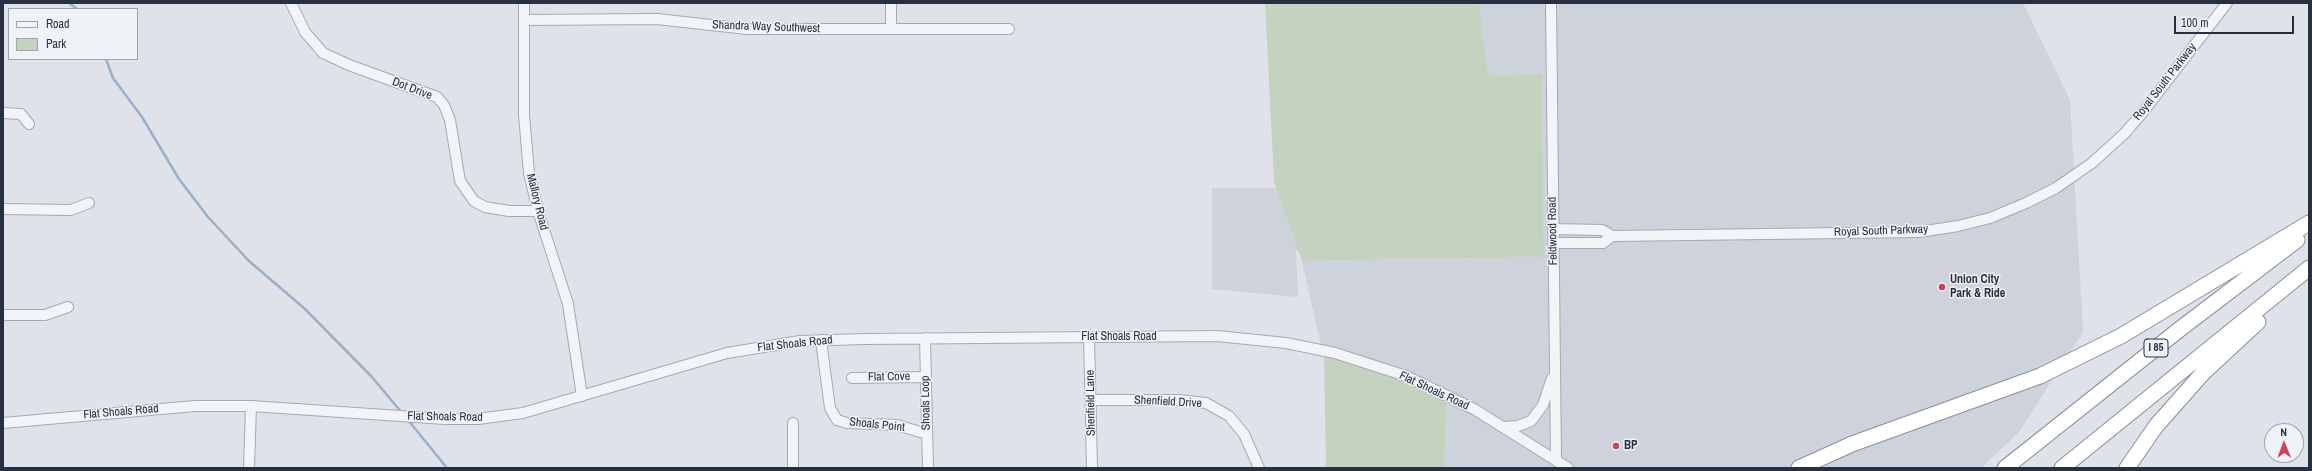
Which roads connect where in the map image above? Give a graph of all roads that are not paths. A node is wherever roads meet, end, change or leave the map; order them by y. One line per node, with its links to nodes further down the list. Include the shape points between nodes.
1 (291, 3): 13 (street, Dot Drive, via 305,32 324,53 349,65 437,97 444,105 450,120 460,181 474,200 485,207 509,211)
2 (524, 3): 6 (street, Mallory Road)
3 (891, 3): 7 (street)
4 (1551, 3): 15 (street, Feldwood Road)
5 (2227, 3): 17 (street, Royal South Parkway, via 2143,112 2125,133 2092,163 2056,188 2026,204 1990,218 1919,232)
6 (524, 20): 7 (street, Shandra Way Southwest, via 657,19 747,29); 13 (street, Mallory Road, via 524,116 529,173)
7 (891, 29): 8 (street, Shandra Way Southwest)
8 (1009, 29)
9 (3, 113): 10 (street, via 21,114)
10 (29, 124)
11 (90, 203): 12 (street, via 71,210)
12 (3, 210)
13 (538, 211): 29 (street, Mallory Road, via 568,304)
14 (2309, 223): 43 (highway, via 2121,336 2047,372 1852,444)
15 (1553, 230): 17 (street, Royal South Parkway, via 1602,230); 18 (street, Feldwood Road)
16 (2309, 231): 44 (highway, I 85, via 2174,333)
17 (1612, 236): 18 (street, Royal South Parkway, via 1603,242)
18 (1554, 243): 26 (street, Feldwood Road)
19 (2309, 268): 45 (highway)
20 (2309, 278): 46 (highway, via 2238,339 2202,374 2156,426)
21 (68, 307): 22 (street, via 46,315)
22 (3, 314)
23 (1089, 337): 24 (street, Flat Shoals Road); 30 (street, Shenfield Lane); 34 (street, Flat Shoals Road, via 1217,336 1286,343 1335,353 1406,376 1441,392)
24 (925, 338): 25 (street, Flat Shoals Road); 27 (street, Shoals Loop)
25 (821, 340): 29 (street, Flat Shoals Road, via 727,353); 35 (street, Shoals Point, via 830,408 837,420 847,423 897,425)
26 (1555, 368): 34 (street, via 1543,405 1531,421 1518,426); 36 (street, Feldwood Road)
27 (926, 377): 28 (street, Flat Cove); 35 (street, Shoals Loop)
28 (852, 378)
29 (582, 396): 31 (street, Flat Shoals Road, via 523,413 478,419)
30 (1091, 400): 40 (street, Shenfield Lane); 41 (street, Shenfield Drive, via 1179,400 1206,403 1229,416 1244,434)
31 (251, 406): 32 (street, Flat Shoals Road, via 166,408); 37 (street)
32 (3, 423)
33 (793, 423): 38 (street)
34 (1503, 427): 36 (street, Flat Shoals Road)
35 (927, 434): 39 (street, Shoals Loop)
36 (1556, 459): 42 (street, Flat Shoals Road)
37 (250, 468)
38 (794, 468)
39 (928, 468)
40 (1092, 468)
41 (1259, 468)
42 (1568, 468)
43 (1799, 468)
44 (2005, 468)
45 (2062, 468)
46 (2127, 468)

